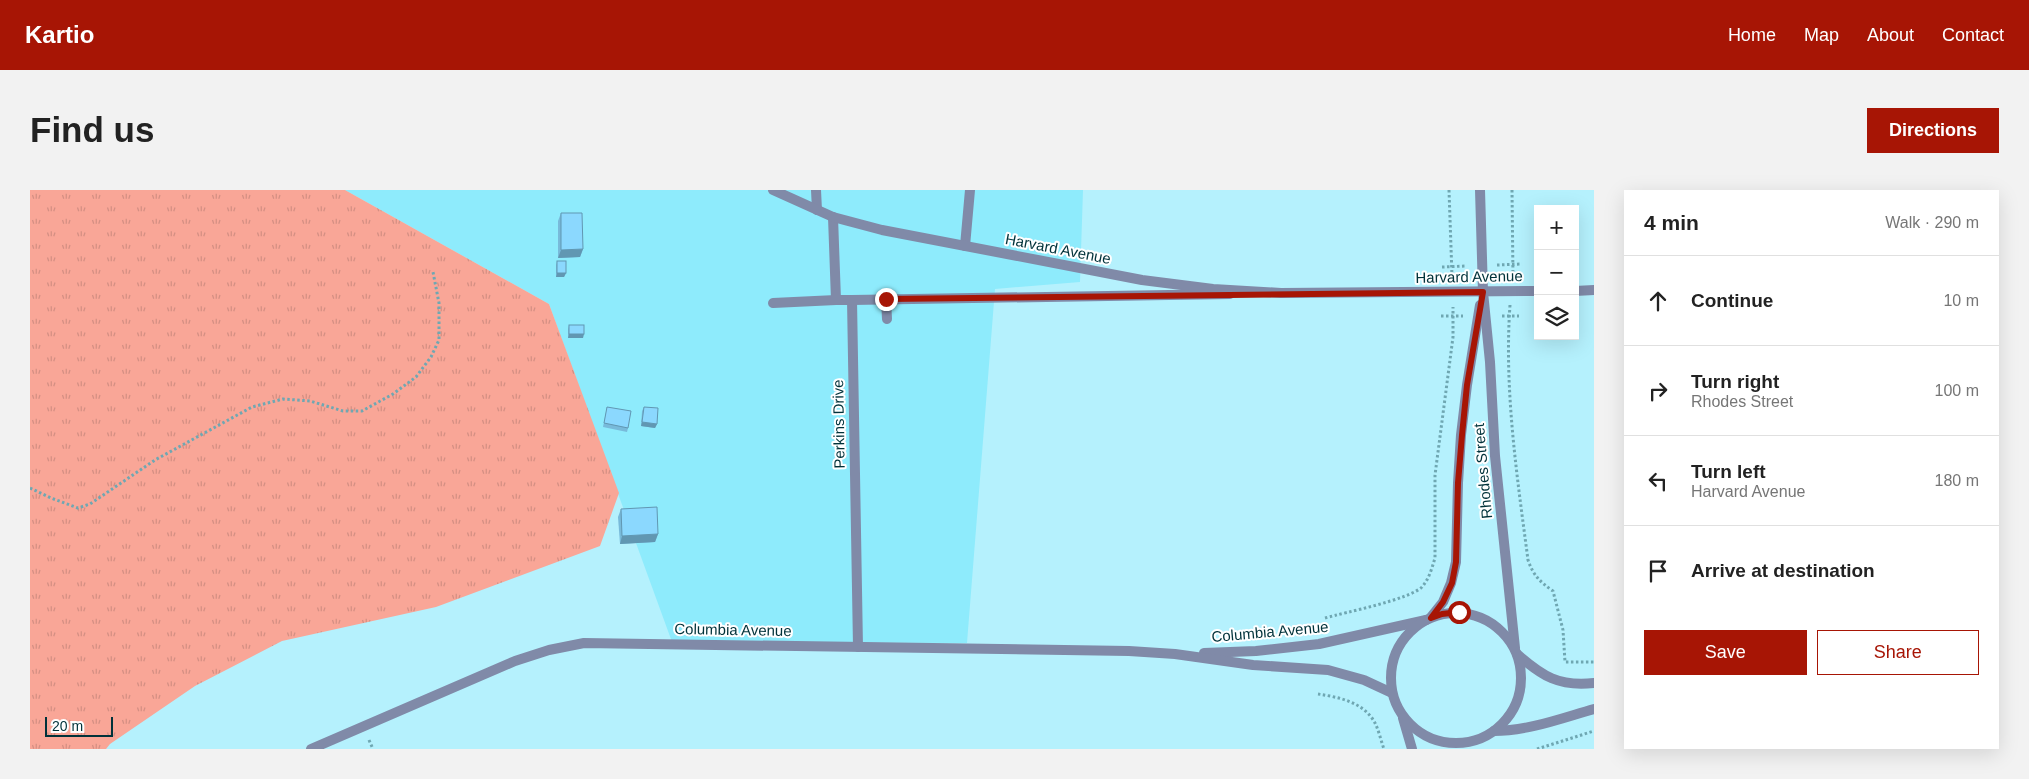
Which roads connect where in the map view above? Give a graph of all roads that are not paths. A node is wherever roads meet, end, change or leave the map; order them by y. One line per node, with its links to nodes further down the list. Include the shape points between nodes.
1 (773, 190): 5 (street, Harvard Avenue)
2 (816, 190): 5 (street)
3 (970, 190): 7 (street)
4 (1480, 190): 11 (street, Rhodes Street)
5 (817, 210): 6 (street, Harvard Avenue)
6 (833, 217): 7 (street, Harvard Avenue); 14 (street)
7 (965, 246): 12 (street, Harvard Avenue, via 1142,280)
8 (1594, 290): 10 (street)
9 (1534, 291): 11 (street, Harvard Avenue)
10 (1579, 291)
11 (1483, 292): 12 (street, Harvard Avenue); 18 (street, Rhodes Street, via 1467,385 1458,483 1456,562 1452,583 1443,602); 20 (street, Rhodes Street)
12 (1281, 293): 13 (street, Harvard Avenue)
13 (886, 299): 15 (street, Harvard Avenue); 17 (street)
14 (836, 300): 15 (street); 16 (street)
15 (852, 300): 19 (street, Perkins Drive)
16 (773, 303)
17 (887, 319)
18 (1428, 619): 20 (street, via 1453,613 1476,616 1496,626); 21 (street, Columbia Avenue, via 1319,644 1256,651); 23 (street, via 1407,634 1395,654 1390,676)
19 (858, 647): 21 (street, Columbia Avenue); 28 (street, Columbia Avenue, via 584,643 515,661)
20 (1516, 651): 22 (street, via 1531,666 1558,682); 26 (street, via 1522,676 1518,699 1510,714)
21 (1175, 654): 23 (street, Columbia Avenue, via 1253,665 1328,670)
22 (1594, 683)
23 (1392, 693): 25 (street)
24 (1594, 709): 26 (street, via 1511,731)
25 (1402, 714): 27 (street, via 1418,731 1439,741 1462,743); 29 (street)
26 (1494, 731): 27 (street)
27 (1484, 736): 30 (street)
28 (311, 749)
29 (1412, 749)
30 (1478, 749)

